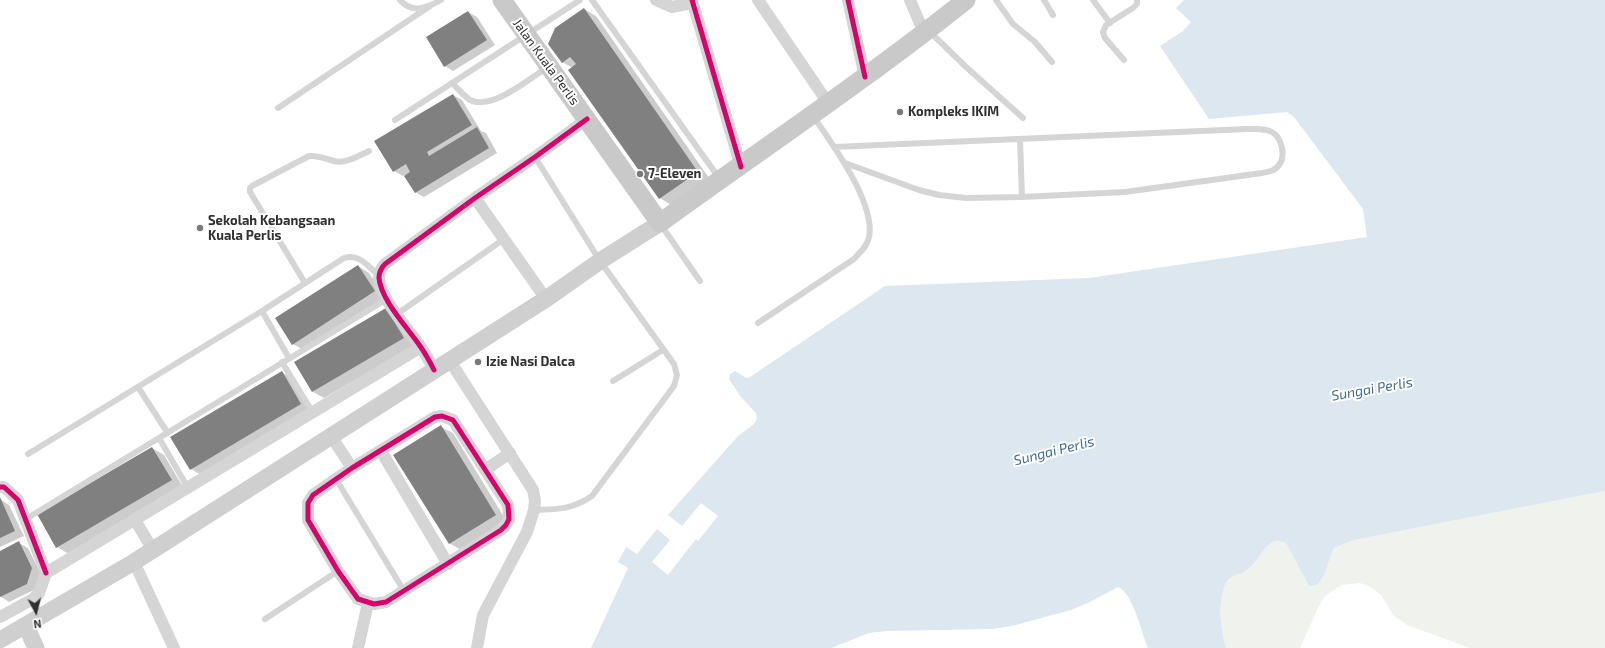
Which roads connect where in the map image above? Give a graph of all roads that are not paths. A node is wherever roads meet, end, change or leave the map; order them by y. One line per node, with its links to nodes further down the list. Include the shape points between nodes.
1 (400, 0): 17 (lane, via 410,8)
2 (441, 0): 17 (lane)
3 (502, 0): 21 (main road, Jalan Kuala Perlis)
4 (580, 0): 21 (lane)
5 (592, 0): 39 (lane)
6 (656, 0): 16 (street, via 672,7)
7 (758, 0): 27 (street)
8 (848, 0): 25 (street)
9 (910, 0): 20 (street)
10 (954, 0): 20 (main road)
11 (966, 0): 20 (main road)
12 (996, 0): 23 (lane, via 1013,24 1035,42)
13 (1044, 0): 18 (lane)
14 (1093, 0): 19 (lane)
15 (1137, 0): 19 (lane, via 1133,8)
16 (692, 1): 38 (street)
17 (430, 6): 28 (lane)
18 (1053, 15)
19 (1110, 23): 22 (lane, via 1103,32 1105,38)
20 (930, 29): 25 (main road); 30 (lane, via 965,66)
21 (526, 35): 24 (main road, Jalan Kuala Perlis); 26 (lane)
22 (1124, 60)
23 (1052, 62)
24 (549, 66): 26 (lane, via 513,90 487,102 470,100); 31 (main road, Jalan Kuala Perlis)
25 (865, 77): 27 (main road)
26 (452, 83): 32 (lane)
27 (828, 103): 29 (main road)
28 (278, 108)
29 (812, 114): 34 (lane); 38 (main road)
30 (1023, 118)
31 (587, 119): 36 (street); 42 (main road, Jalan Kuala Perlis)
32 (395, 120)
33 (1020, 139): 34 (lane); 40 (lane); 40 (lane, via 1261,129 1270,132 1281,141 1282,159 1275,169 1262,173 1125,192)
34 (834, 147): 37 (lane)
35 (369, 152): 47 (lane, via 343,162 335,162 317,155 309,156 250,188 250,192)
36 (535, 157): 41 (street); 44 (lane)
37 (846, 164): 40 (lane, via 939,195 966,198); 52 (lane, via 868,215 870,228 866,247 854,259)
38 (741, 167): 39 (main road)
39 (720, 180): 42 (main road)
40 (1022, 197)
41 (475, 198): 43 (street); 45 (street, via 385,264 380,269)
42 (660, 223): 44 (main road); 46 (lane)
43 (504, 240): 49 (street); 51 (lane)
44 (600, 261): 49 (main road); 54 (lane)
45 (379, 276): 47 (lane, via 359,258 349,256); 48 (street)
46 (700, 281)
47 (305, 283): 50 (lane)
48 (387, 298): 51 (street); 55 (lane)
49 (546, 299): 56 (main road)
50 (262, 311): 55 (lane); 60 (lane)
51 (398, 314): 53 (street)
52 (758, 323)
53 (421, 347): 58 (street); 61 (street)
54 (663, 350): 59 (lane); 73 (lane, via 676,369 674,386 592,496 580,504 569,507)
55 (290, 358): 57 (lane)
56 (450, 361): 58 (main road); 66 (street)
57 (282, 362): 61 (lane); 62 (lane)
58 (434, 370): 63 (main road)
59 (613, 381)
60 (138, 387): 62 (lane); 67 (lane)
61 (313, 413): 72 (street)
62 (167, 432): 64 (lane)
63 (331, 436): 68 (street); 76 (main road)
64 (159, 438): 72 (lane); 74 (lane)
65 (381, 451): 68 (street); 69 (street, via 435,416 442,416 453,420); 78 (street)
66 (510, 453): 69 (street); 73 (street, via 533,490)
67 (28, 454)
68 (352, 468): 70 (street)
69 (485, 470): 78 (street, via 508,505 509,519 501,530)
70 (336, 479): 79 (street, via 313,495 307,511 308,520); 81 (lane)
71 (0, 487): 74 (street, via 4,487 18,500)
72 (188, 488): 75 (street)
73 (534, 510): 90 (street, via 527,532 483,615)
74 (26, 519): 80 (street)
75 (135, 520): 76 (street); 80 (street)
76 (152, 550): 77 (main road)
77 (134, 562): 85 (main road); 88 (street)
78 (448, 564): 81 (street)
79 (338, 571): 82 (street, via 358,599); 84 (lane)
80 (46, 573): 83 (street, via 39,593 33,600)
81 (404, 591): 82 (street, via 386,602)
82 (368, 603): 89 (street)
83 (0, 617)
84 (266, 619)
85 (26, 626): 86 (main road); 87 (main road)
86 (0, 640)
87 (36, 648)
88 (174, 648)
89 (358, 648)
90 (476, 648)

